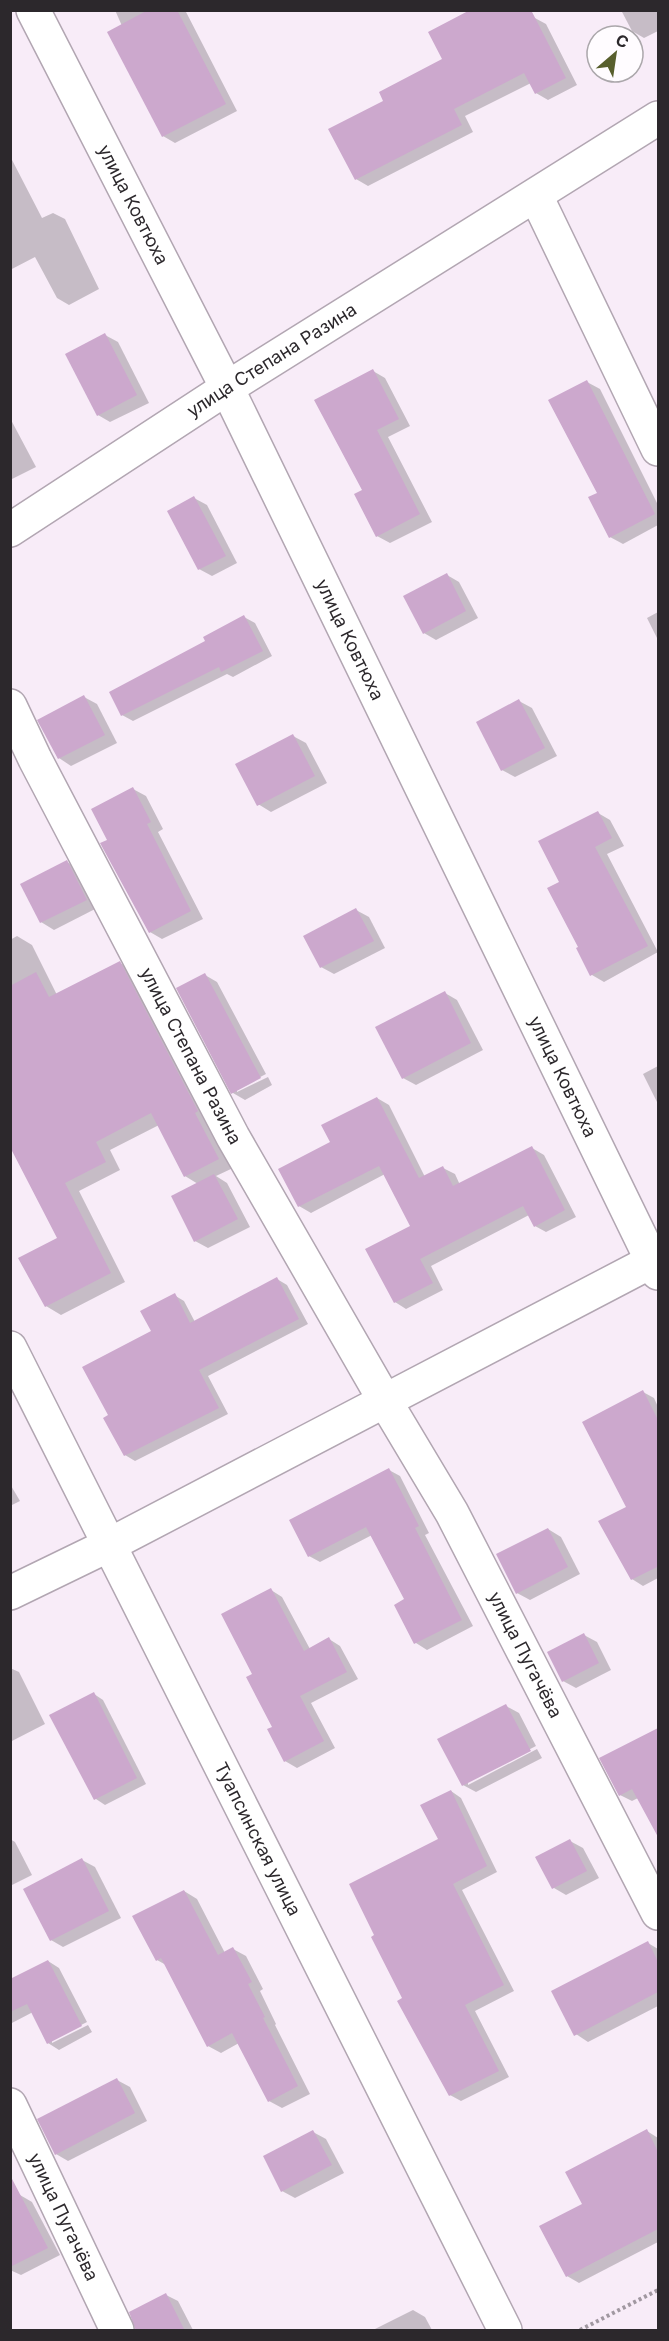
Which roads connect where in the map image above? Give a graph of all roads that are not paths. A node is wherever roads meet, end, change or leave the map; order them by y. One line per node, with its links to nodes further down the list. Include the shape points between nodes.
1 (33, 10): 4 (street, улица Ковтюха)
2 (658, 118): 3 (street, улица Степана Разина)
3 (536, 196): 4 (street, улица Степана Разина); 5 (street)
4 (227, 388): 6 (street, улица Степана Разина); 8 (street, улица Ковтюха)
5 (658, 449)
6 (10, 530)
7 (10, 706): 10 (street, улица Степана Разина, via 233,1137)
8 (656, 1264): 10 (street)
9 (10, 1348): 11 (street, Туапсинская улица)
10 (385, 1401): 11 (street); 13 (street, улица Пугачёва, via 452,1514)
11 (111, 1544): 12 (street); 16 (street, Туапсинская улица)
12 (10, 1593)
13 (658, 1913)
14 (10, 2105): 15 (street, улица Пугачёва)
15 (117, 2331)
16 (505, 2331)

